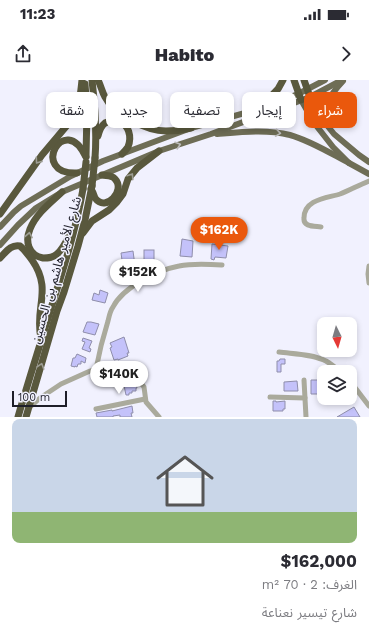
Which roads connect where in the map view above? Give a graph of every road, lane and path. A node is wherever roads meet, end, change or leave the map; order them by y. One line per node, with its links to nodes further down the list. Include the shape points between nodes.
1 (83, 80): 22 (highway, شارع الأمير هاشم بن الحسين, via 87,111); 31 (highway, one-way to 31, via 78,107 73,117)
2 (92, 80): 19 (highway, شارع الأمير هاشم بن الحسين)
3 (98, 80): 15 (highway, via 111,106 134,122 166,131)
4 (283, 80): 10 (highway)
5 (294, 80): 12 (highway)
6 (304, 80): 9 (highway)
7 (325, 80): 9 (main road)
8 (343, 80): 11 (main road); 18 (main road, via 331,95 326,108 328,122)
9 (307, 90): 12 (main road)
10 (275, 92)
11 (320, 92)
12 (300, 97): 13 (main road); 14 (main road); 17 (main road); 24 (main road, via 315,124)
13 (304, 97)
14 (296, 98)
15 (191, 128): 21 (main road)
16 (329, 128): 18 (main road)
17 (212, 134): 20 (main road, one-way to 17); 24 (main road, one-way to 24, via 273,132 289,135 320,147)
18 (334, 134): 23 (main road)
19 (96, 140): 21 (highway, via 107,122 124,124 130,138 127,149); 29 (highway, شارع الأمير هاشم بن الحسين, bridge)
20 (159, 151): 27 (main road); 35 (highway, one-way to 20, via 92,222 117,202 128,179 137,168)
21 (122, 154): 25 (main road)
22 (86, 160): 25 (highway, via 81,147 71,141 60,143 54,149 54,164 68,173); 32 (highway, شارع الأمير هاشم بن الحسين, bridge)
23 (369, 162)
24 (349, 163): 26 (main road)
25 (77, 173): 33 (main road, via 21,206)
26 (369, 174)
27 (102, 175): 29 (highway, via 115,179 118,190 114,198 106,203 100,202 95,198); 30 (main road)
28 (369, 180): 34 (street, via 309,205 303,218 305,222)
29 (91, 187): 35 (highway, شارع الأمير هاشم بن الحسين)
30 (62, 192): 32 (highway, one-way to 30, via 55,255 41,258 30,250 30,228 39,214); 36 (main road, via 36,208)
31 (0, 214)
32 (76, 225): 41 (highway, شارع الأمير هاشم بن الحسين)
33 (0, 227)
34 (321, 227)
35 (80, 237): 47 (highway, شارع الأمير هاشم بن الحسين, one-way to 35)
36 (0, 245)
37 (0, 258): 41 (highway, via 14,246 20,246 38,270 43,289 39,322)
38 (222, 265): 44 (street, via 179,266 153,275 130,288 113,307 104,332)
39 (369, 266): 40 (street)
40 (369, 283)
41 (42, 339): 55 (highway, شارع الأمير هاشم بن الحسين)
42 (279, 352): 43 (street, via 320,358)
43 (333, 365)
44 (96, 369): 48 (street, via 61,384); 51 (street, via 109,369 134,376 144,387)
45 (304, 380): 50 (street)
46 (357, 390): 52 (street)
47 (34, 391): 48 (street, via 36,398); 53 (highway, شارع الأمير هاشم بن الحسين)
48 (42, 397): 53 (street)
49 (270, 397): 50 (street)
50 (305, 398): 58 (street)
51 (145, 399): 54 (street); 57 (street)
52 (369, 406)
53 (29, 408): 56 (highway, شارع الأمير هاشم بن الحسين)
54 (96, 409)
55 (18, 417)
56 (26, 417)
57 (159, 417)
58 (306, 417)

